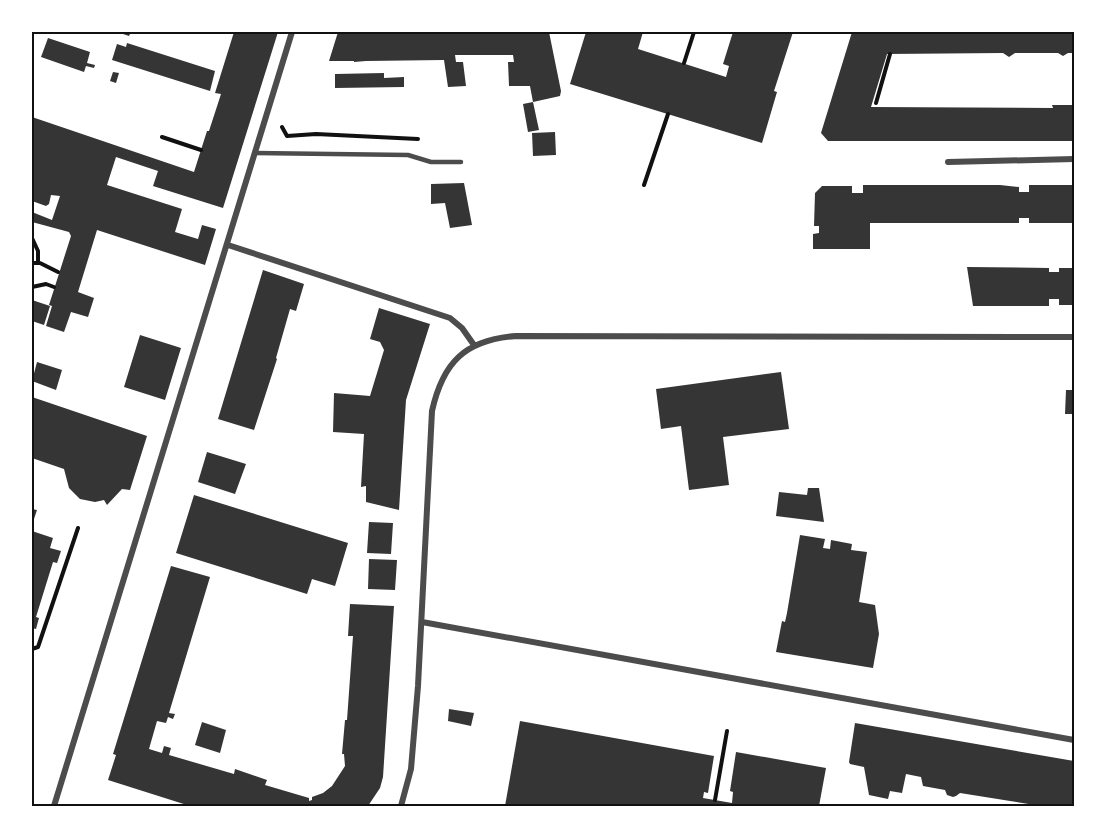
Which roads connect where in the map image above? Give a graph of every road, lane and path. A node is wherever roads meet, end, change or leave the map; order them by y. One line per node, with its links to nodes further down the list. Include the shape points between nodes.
1 (291, 32): 11 (street)
2 (694, 32): 4 (path)
3 (890, 54): 5 (path)
4 (684, 63)
5 (876, 103)
6 (668, 114): 15 (path)
7 (282, 127): 9 (path, via 287,136)
8 (162, 137): 10 (path)
9 (417, 139)
10 (201, 150)
11 (255, 153): 13 (lane, via 408,155 431,162); 17 (street)
12 (1074, 159): 14 (street)
13 (461, 162)
14 (948, 162)
15 (644, 185)
16 (32, 238): 19 (path)
17 (228, 245): 24 (street, via 450,318); 31 (street)
18 (32, 263): 19 (path)
19 (38, 263): 20 (path)
20 (58, 272)
21 (32, 287): 22 (path)
22 (54, 287)
23 (1074, 337): 24 (street, via 587,336 496,338)
24 (474, 345): 26 (street, via 445,373 432,411)
25 (78, 528): 27 (path, via 38,647)
26 (422, 622): 29 (street); 32 (street, via 411,769)
27 (32, 649)
28 (727, 731): 30 (path)
29 (1074, 740)
30 (716, 800)
31 (54, 807)
32 (400, 807)

